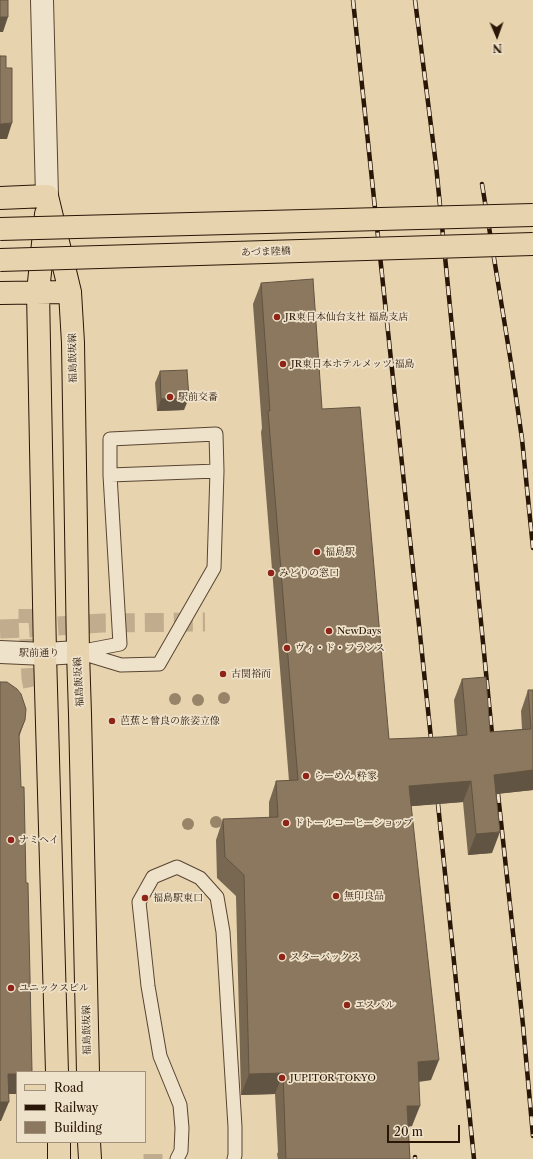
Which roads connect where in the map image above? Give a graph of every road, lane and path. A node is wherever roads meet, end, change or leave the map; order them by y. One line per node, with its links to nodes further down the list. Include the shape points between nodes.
1 (42, 0): 2 (street)
2 (47, 196): 3 (main road); 8 (main road); 9 (main road, 福島飯坂線)
3 (0, 198)
4 (533, 215): 5 (main road, bridge)
5 (0, 229)
6 (533, 244): 7 (main road, あづま陸橋, bridge)
7 (0, 260)
8 (38, 292): 9 (main road); 10 (main road); 16 (main road)
9 (70, 292): 15 (main road, 福島飯坂線)
10 (0, 293)
11 (217, 471): 12 (lane); 12 (lane, via 216,434 110,439); 17 (lane, via 214,568 159,664)
12 (110, 475): 13 (lane)
13 (120, 644): 15 (lane); 17 (lane)
14 (0, 652): 16 (street, 駅前通り)
15 (78, 652): 16 (street, 駅前通り); 17 (lane); 19 (main road, 福島飯坂線)
16 (44, 654): 18 (main road)
17 (122, 665)
18 (57, 1071)
19 (88, 1071)
20 (59, 1143): 22 (main road)
21 (89, 1143): 23 (main road)
22 (59, 1159)
23 (90, 1159)
24 (177, 1159): 25 (lane, via 181,1151 180,1105 160,1056 148,986 139,902 153,877 177,867 200,878 217,898 223,932 235,1127)
25 (234, 1159)

